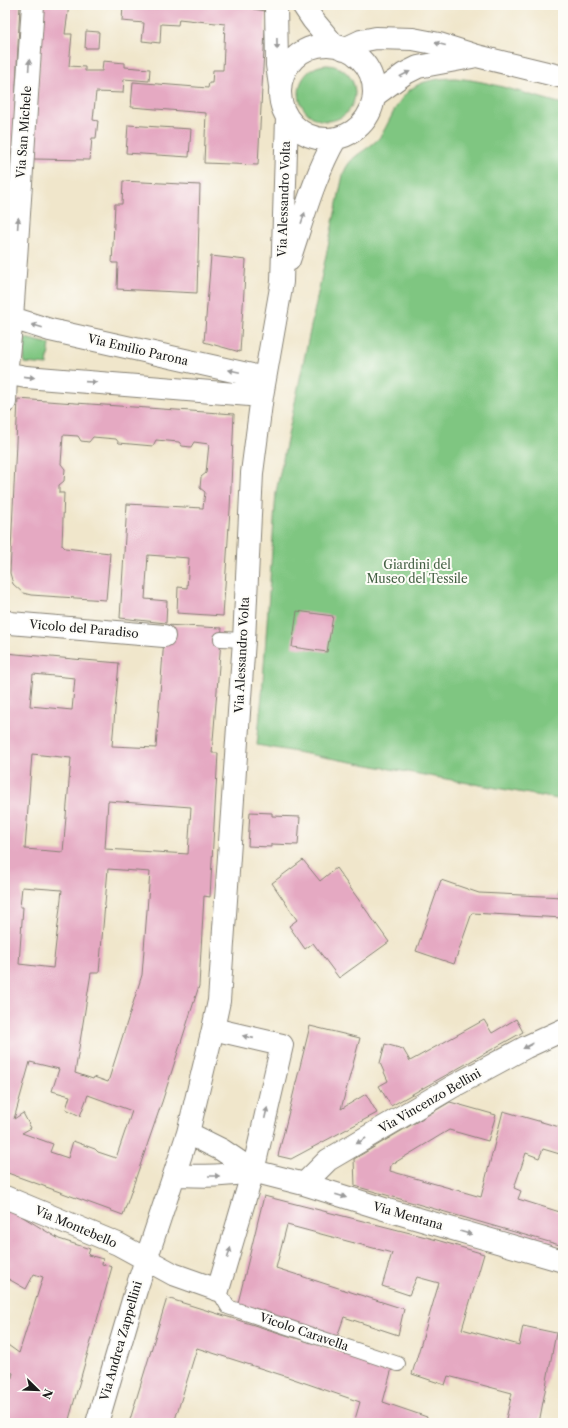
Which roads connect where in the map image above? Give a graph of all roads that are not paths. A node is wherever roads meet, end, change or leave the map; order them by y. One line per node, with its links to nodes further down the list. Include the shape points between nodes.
1 (33, 5): 12 (street, Via San Michele, one-way to 1)
2 (276, 5): 7 (street, Via Alessandro Volta, one-way to 7)
3 (303, 5): 4 (street, Via Alessandro Volta, via 313,20)
4 (339, 47): 5 (street, one-way to 4, via 413,39 376,38); 7 (street, Via Alessandro Volta, via 316,46 303,52 292,60 284,72); 8 (street, Via Alessandro Volta, via 355,54 366,66 373,81)
5 (477, 56): 6 (street); 8 (street, one-way to 5, via 397,78 418,67)
6 (563, 77)
7 (280, 86): 9 (street, Via Alessandro Volta, via 281,102)
8 (374, 96): 10 (street, Via Alessandro Volta, via 364,122 354,131)
9 (287, 117): 10 (street, Via Alessandro Volta, via 304,134 316,138); 11 (street, Via Alessandro Volta)
10 (336, 138): 11 (street, Via Alessandro Volta, one-way to 10, via 318,174)
11 (282, 282): 14 (street, Via Alessandro Volta)
12 (12, 318): 13 (street, Via San Michele); 14 (street, Via Emilio Parona, one-way to 12)
13 (6, 374): 14 (street, one-way to 14, via 39,378); 15 (street, Via San Michele)
14 (264, 387): 19 (street, Via Alessandro Volta, via 252,473)
15 (5, 402)
16 (5, 621): 17 (street, Vicolo del Paradiso)
17 (164, 636)
18 (221, 639): 19 (lane)
19 (244, 640): 20 (street, Via Alessandro Volta, via 219,1001)
20 (213, 1029): 22 (street, Via Alessandro Volta); 23 (street, one-way to 20, via 282,1045)
21 (563, 1030): 25 (street, Via Vincenzo Bellini, one-way to 25, via 452,1087 328,1160)
22 (188, 1133): 23 (street, via 222,1150); 24 (street, Via Andrea Zappellini)
23 (253, 1171): 24 (street, one-way to 23, via 216,1177); 25 (street, Via Mentana); 29 (street, one-way to 23)
24 (175, 1175): 27 (street, Via Andrea Zappellini)
25 (304, 1184): 28 (street, Via Mentana, one-way to 28)
26 (5, 1197): 27 (street, Via Montebello, via 118,1244)
27 (146, 1259): 29 (street, Via Montebello, via 173,1274); 31 (street, Via Andrea Zappellini)
28 (563, 1261)
29 (218, 1290): 30 (lane, Vicolo Caravella, via 228,1307)
30 (398, 1364)
31 (97, 1423)

